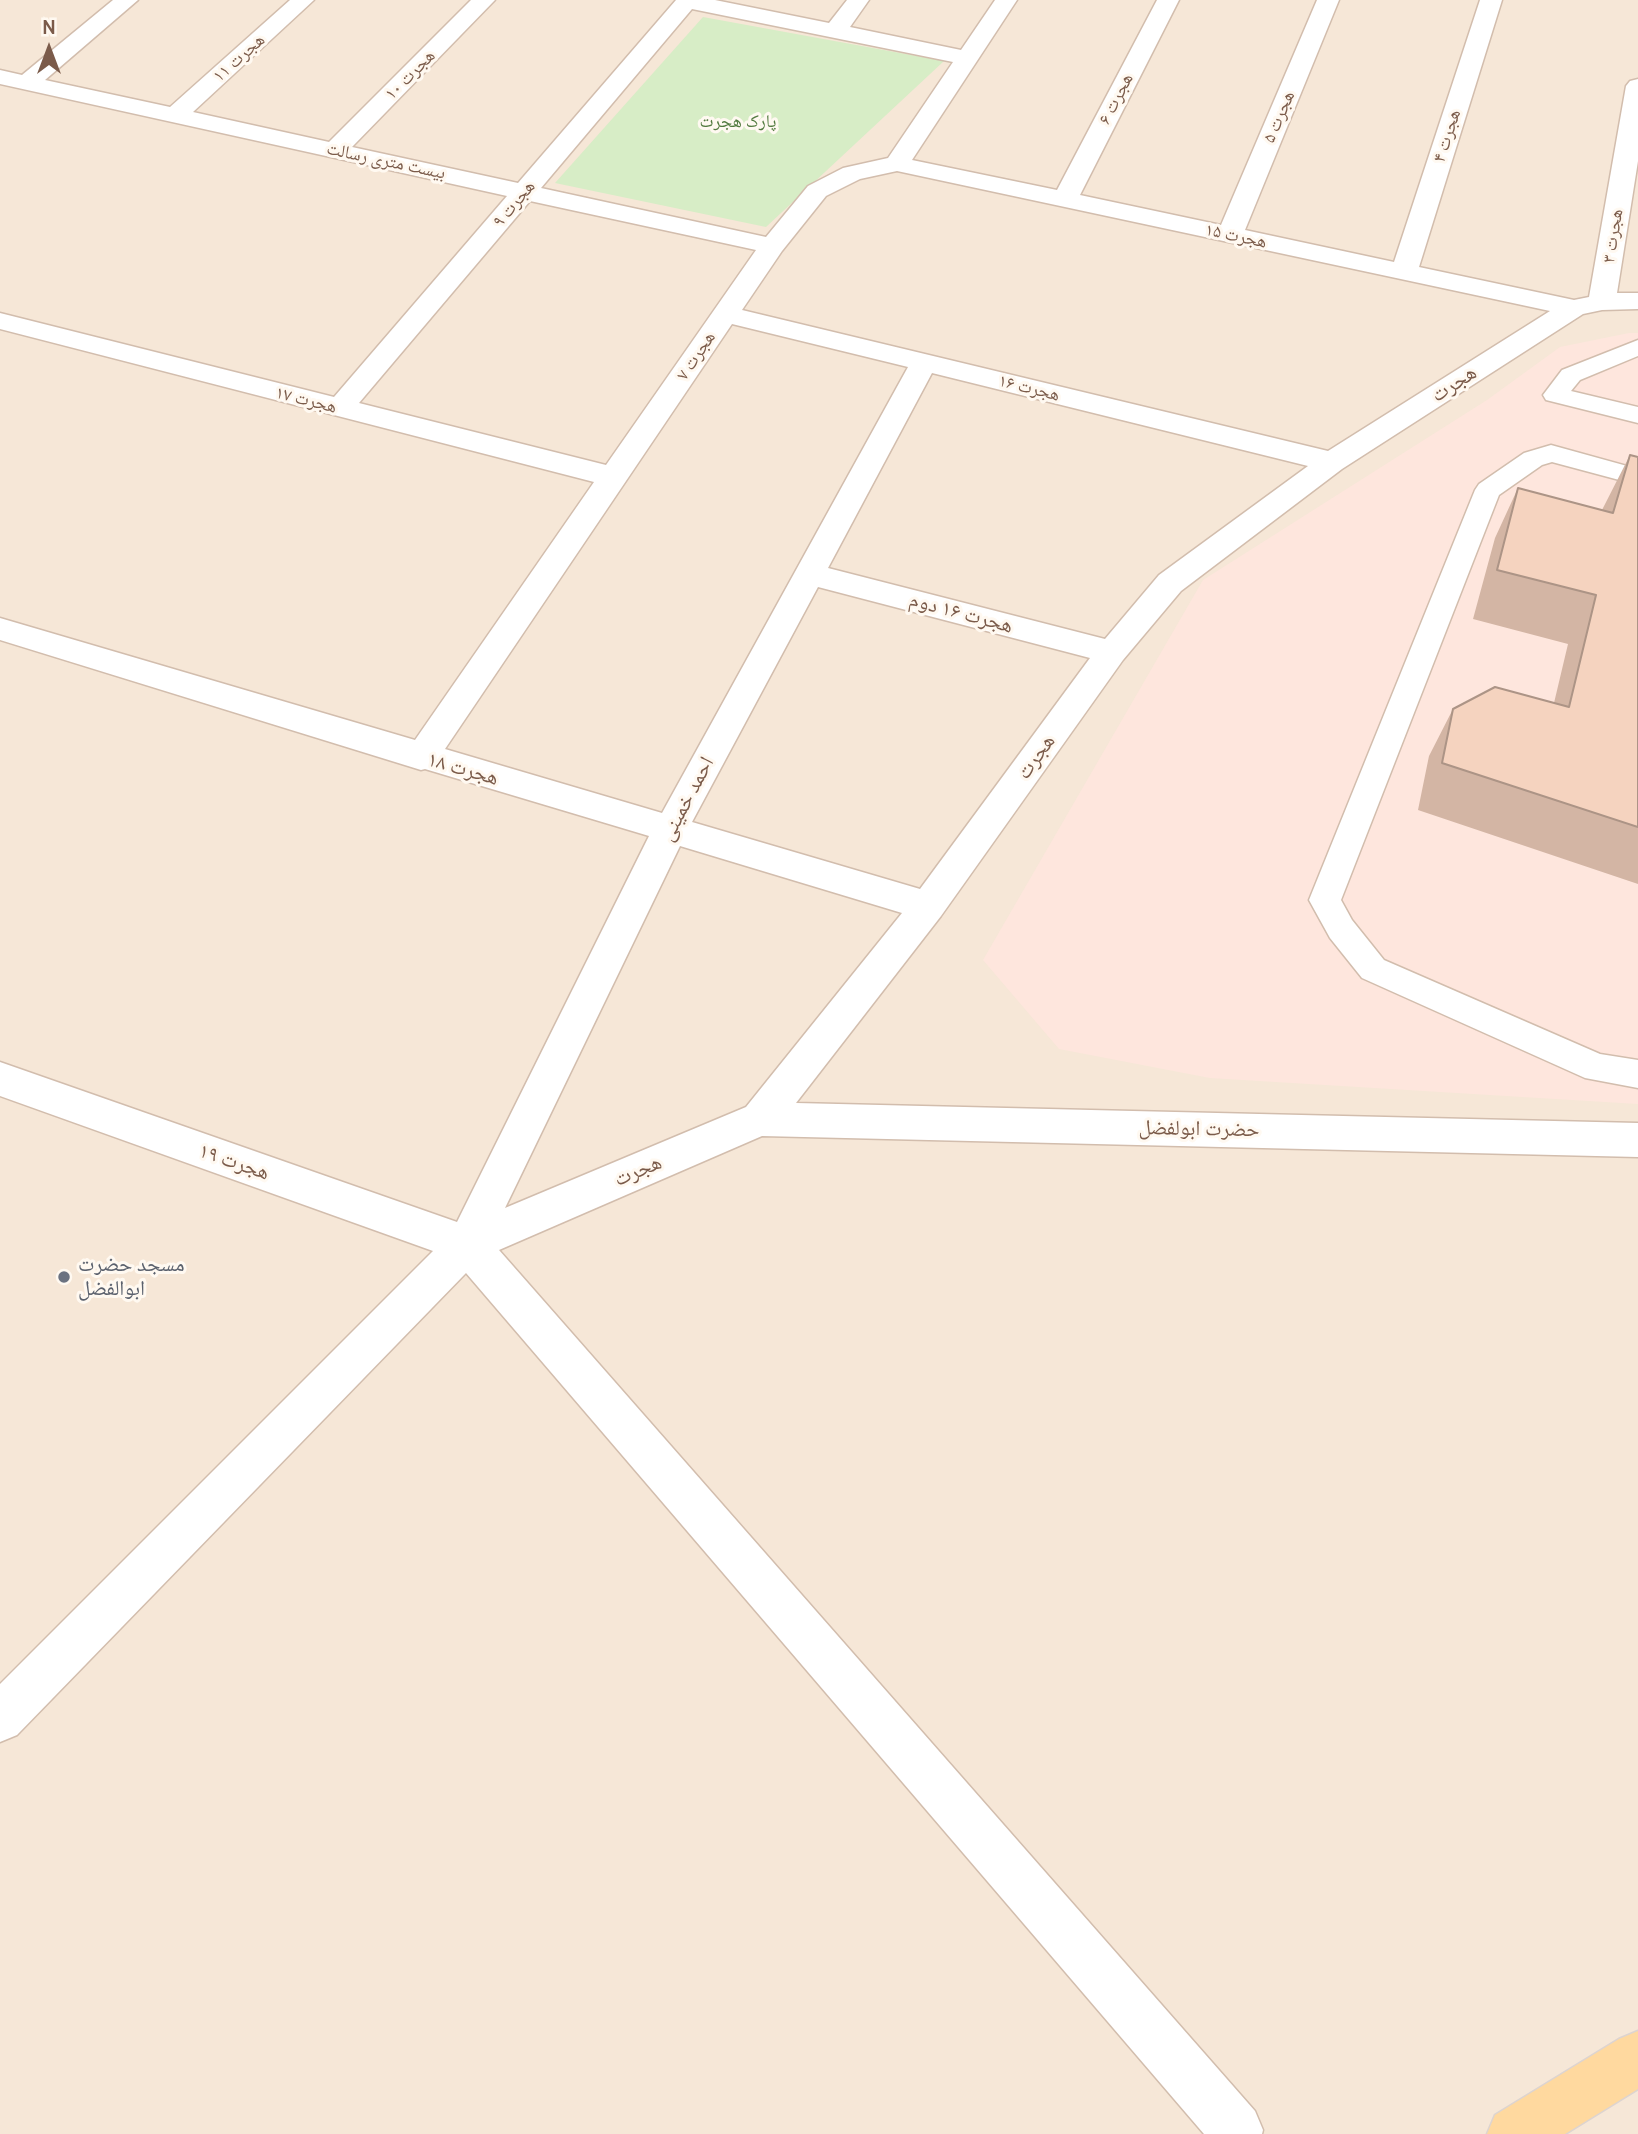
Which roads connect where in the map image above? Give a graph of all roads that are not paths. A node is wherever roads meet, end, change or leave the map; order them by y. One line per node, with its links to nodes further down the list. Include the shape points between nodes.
1 (127, 0): 13 (street)
2 (303, 0): 15 (street, هجرت ۱۱)
3 (484, 0): 16 (street, هجرت ۱۰)
4 (687, 0): 10 (street); 18 (street, هجرت ۹)
5 (858, 0): 10 (street)
6 (1006, 0): 11 (street)
7 (1168, 0): 19 (street, هجرت ۶)
8 (1328, 0): 20 (street, هجرت ۵)
9 (1491, 0): 22 (street, هجرت ۴)
10 (836, 30): 11 (street)
11 (968, 58): 17 (street)
12 (0, 77): 13 (street, بیست متری رسالت)
13 (26, 83): 15 (street, بیست متری رسالت)
14 (1638, 86): 24 (street, هجرت ۳)
15 (175, 115): 16 (street, بیست متری رسالت)
16 (335, 150): 18 (street, بیست متری رسالت)
17 (897, 164): 19 (street, هجرت ۱۵); 21 (street, هجرت ۷, via 852,173 817,191)
18 (524, 192): 21 (street, بیست متری رسالت); 29 (street, هجرت ۹)
19 (1065, 199): 20 (street, هجرت ۱۵)
20 (1230, 234): 22 (street, هجرت ۱۵)
21 (772, 246): 25 (street, هجرت ۷)
22 (1404, 271): 24 (street, هجرت ۱۵)
23 (1638, 301): 24 (street)
24 (1588, 305): 31 (street, هجرت)
25 (725, 314): 28 (street, هجرت ۱۶); 33 (street, هجرت ۷)
26 (0, 321): 29 (street, هجرت ۱۷)
27 (1638, 347): 30 (lane, via 1572,375 1555,395)
28 (925, 363): 31 (street, هجرت ۱۶); 34 (street, احمد خمینی)
29 (340, 408): 33 (street, هجرت ۱۷)
30 (1638, 415)
31 (1332, 462): 36 (street, هجرت, via 1170,583)
32 (1638, 477): 40 (lane, via 1551,453 1533,459 1488,490 1325,900 1373,969 1597,1068)
33 (613, 478): 37 (street, هجرت ۷)
34 (810, 574): 36 (street, هجرت ۱۶ دوم); 38 (street, احمد خمینی)
35 (0, 629): 37 (street, هجرت ۱۸)
36 (1112, 652): 39 (street, هجرت)
37 (421, 757): 38 (street, هجرت ۱۸)
38 (670, 830): 39 (street, هجرت ۱۸); 44 (street, احمد خمینی)
39 (928, 906): 42 (street, هجرت)
40 (1638, 1074)
41 (0, 1079): 44 (street, هجرت ۱۹)
42 (760, 1119): 43 (street, حضرت ابولفضل); 44 (street, هجرت)
43 (1638, 1140)
44 (467, 1244): 45 (street); 47 (street)
45 (0, 1718)
46 (1638, 2058): 48 (main road)
47 (1236, 2130)
48 (1514, 2134)

